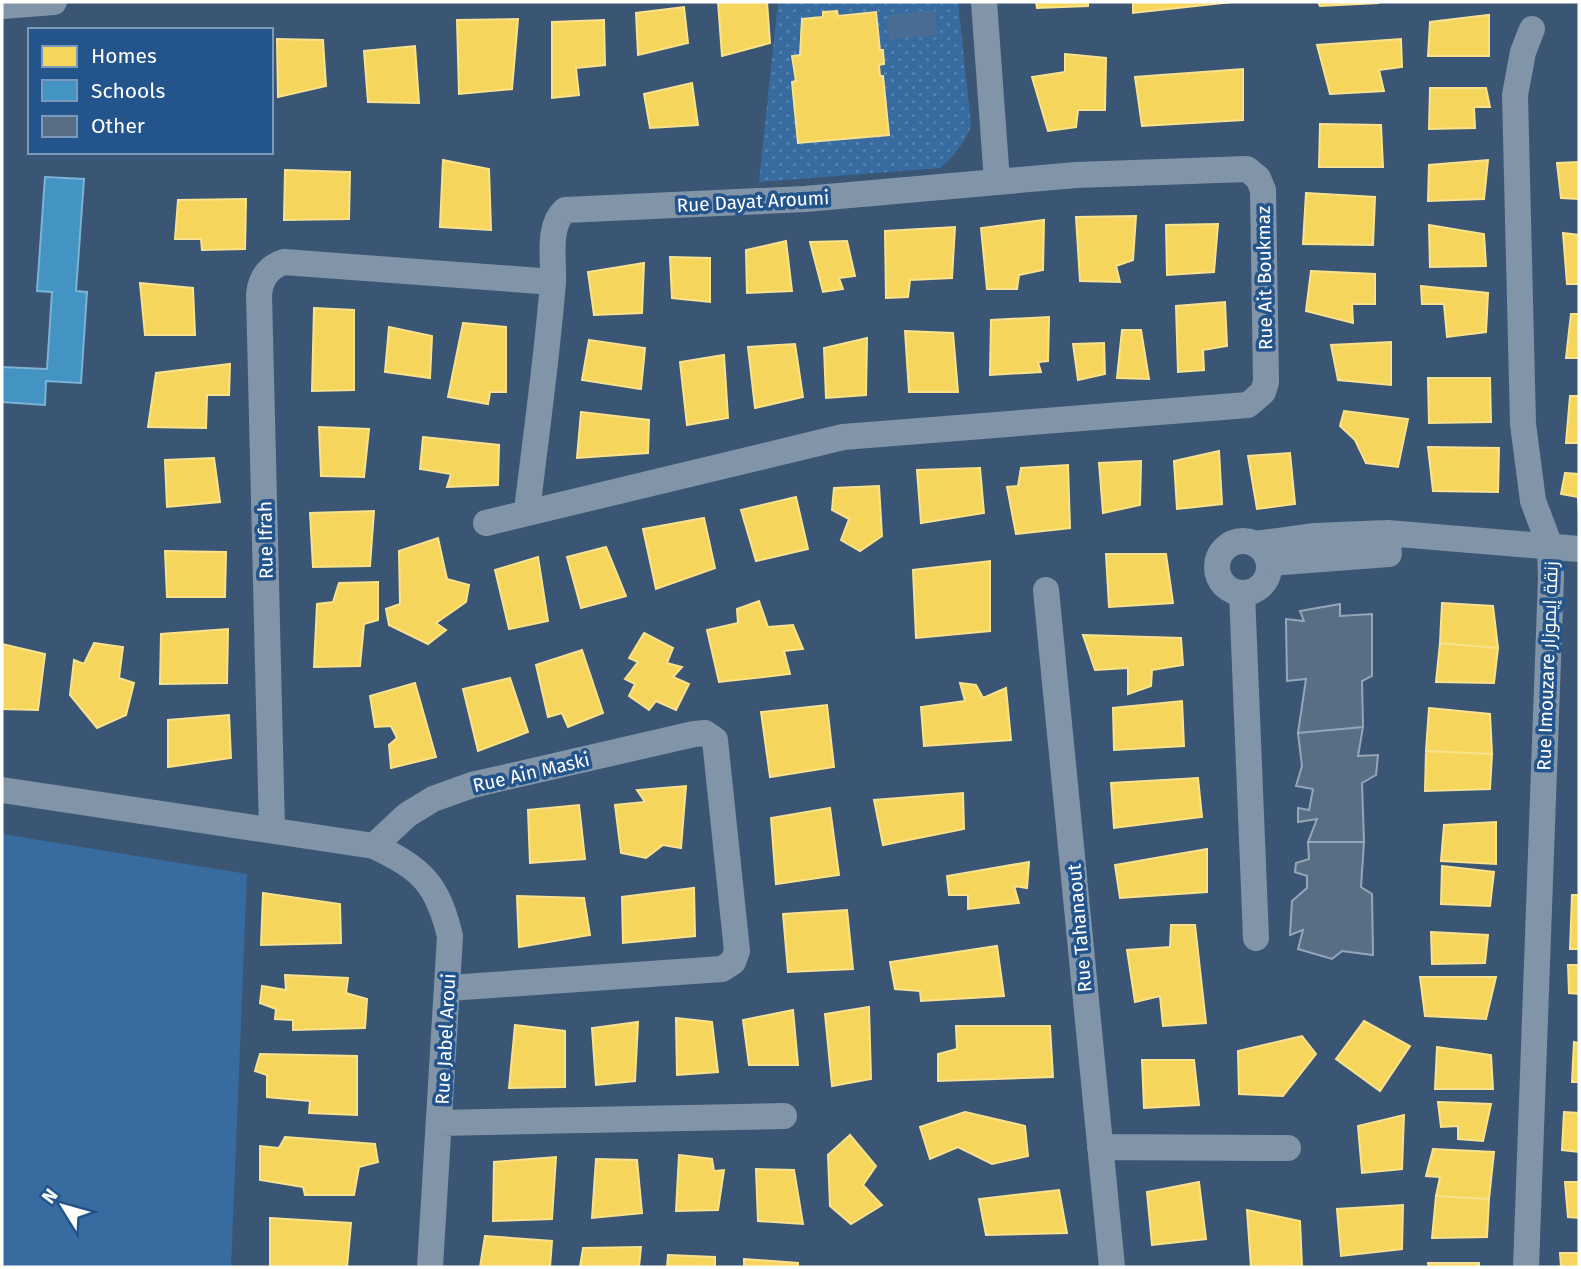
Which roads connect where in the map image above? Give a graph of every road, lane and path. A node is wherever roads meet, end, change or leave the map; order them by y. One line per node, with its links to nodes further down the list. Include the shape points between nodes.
1 (54, 2): 3 (street)
2 (984, 2): 6 (street)
3 (2, 6)
4 (1532, 29): 10 (street, Rue Imouzare زنقة إيموزار, via 1515,95 1523,424 1533,501)
5 (1247, 170): 6 (street, Rue Dayat Aroumi); 8 (street, Rue Ait Boukmaz, via 1258,178 1263,190 1266,382 1263,392 1248,405 842,437)
6 (997, 181): 7 (street, Rue Dayat Aroumi, via 805,199 565,210 557,217 555,228)
7 (553, 282): 8 (street, Rue Dayat Aroumi); 16 (street, Rue Ifrah, via 285,262 266,273 259,294)
8 (527, 511): 9 (street)
9 (486, 523)
10 (1550, 546): 11 (street); 12 (street, via 1388,544); 26 (street, Rue Imouzare زنقة إيموزار)
11 (1579, 549)
12 (1262, 553): 14 (street, via 1263,585); 14 (street, via 1244,541 1223,551 1218,572 1222,583)
13 (1046, 590): 22 (street, Rue Tahanaout)
14 (1242, 593): 18 (street)
15 (2, 790): 16 (street)
16 (272, 830): 17 (street)
17 (374, 846): 19 (street, Rue Jabel Aroui, via 419,872 434,888 450,936); 19 (street, Rue Ain Maski, via 407,815 433,799 472,785 705,733 715,740 737,951 733,962 722,969)
18 (1256, 938)
19 (449, 988): 21 (street, Rue Jabel Aroui)
20 (784, 1116): 21 (street)
21 (440, 1123): 24 (street, Rue Jabel Aroui)
22 (1100, 1147): 23 (street); 25 (street, Rue Tahanaout)
23 (1288, 1148)
24 (430, 1267)
25 (1112, 1267)
26 (1526, 1267)

